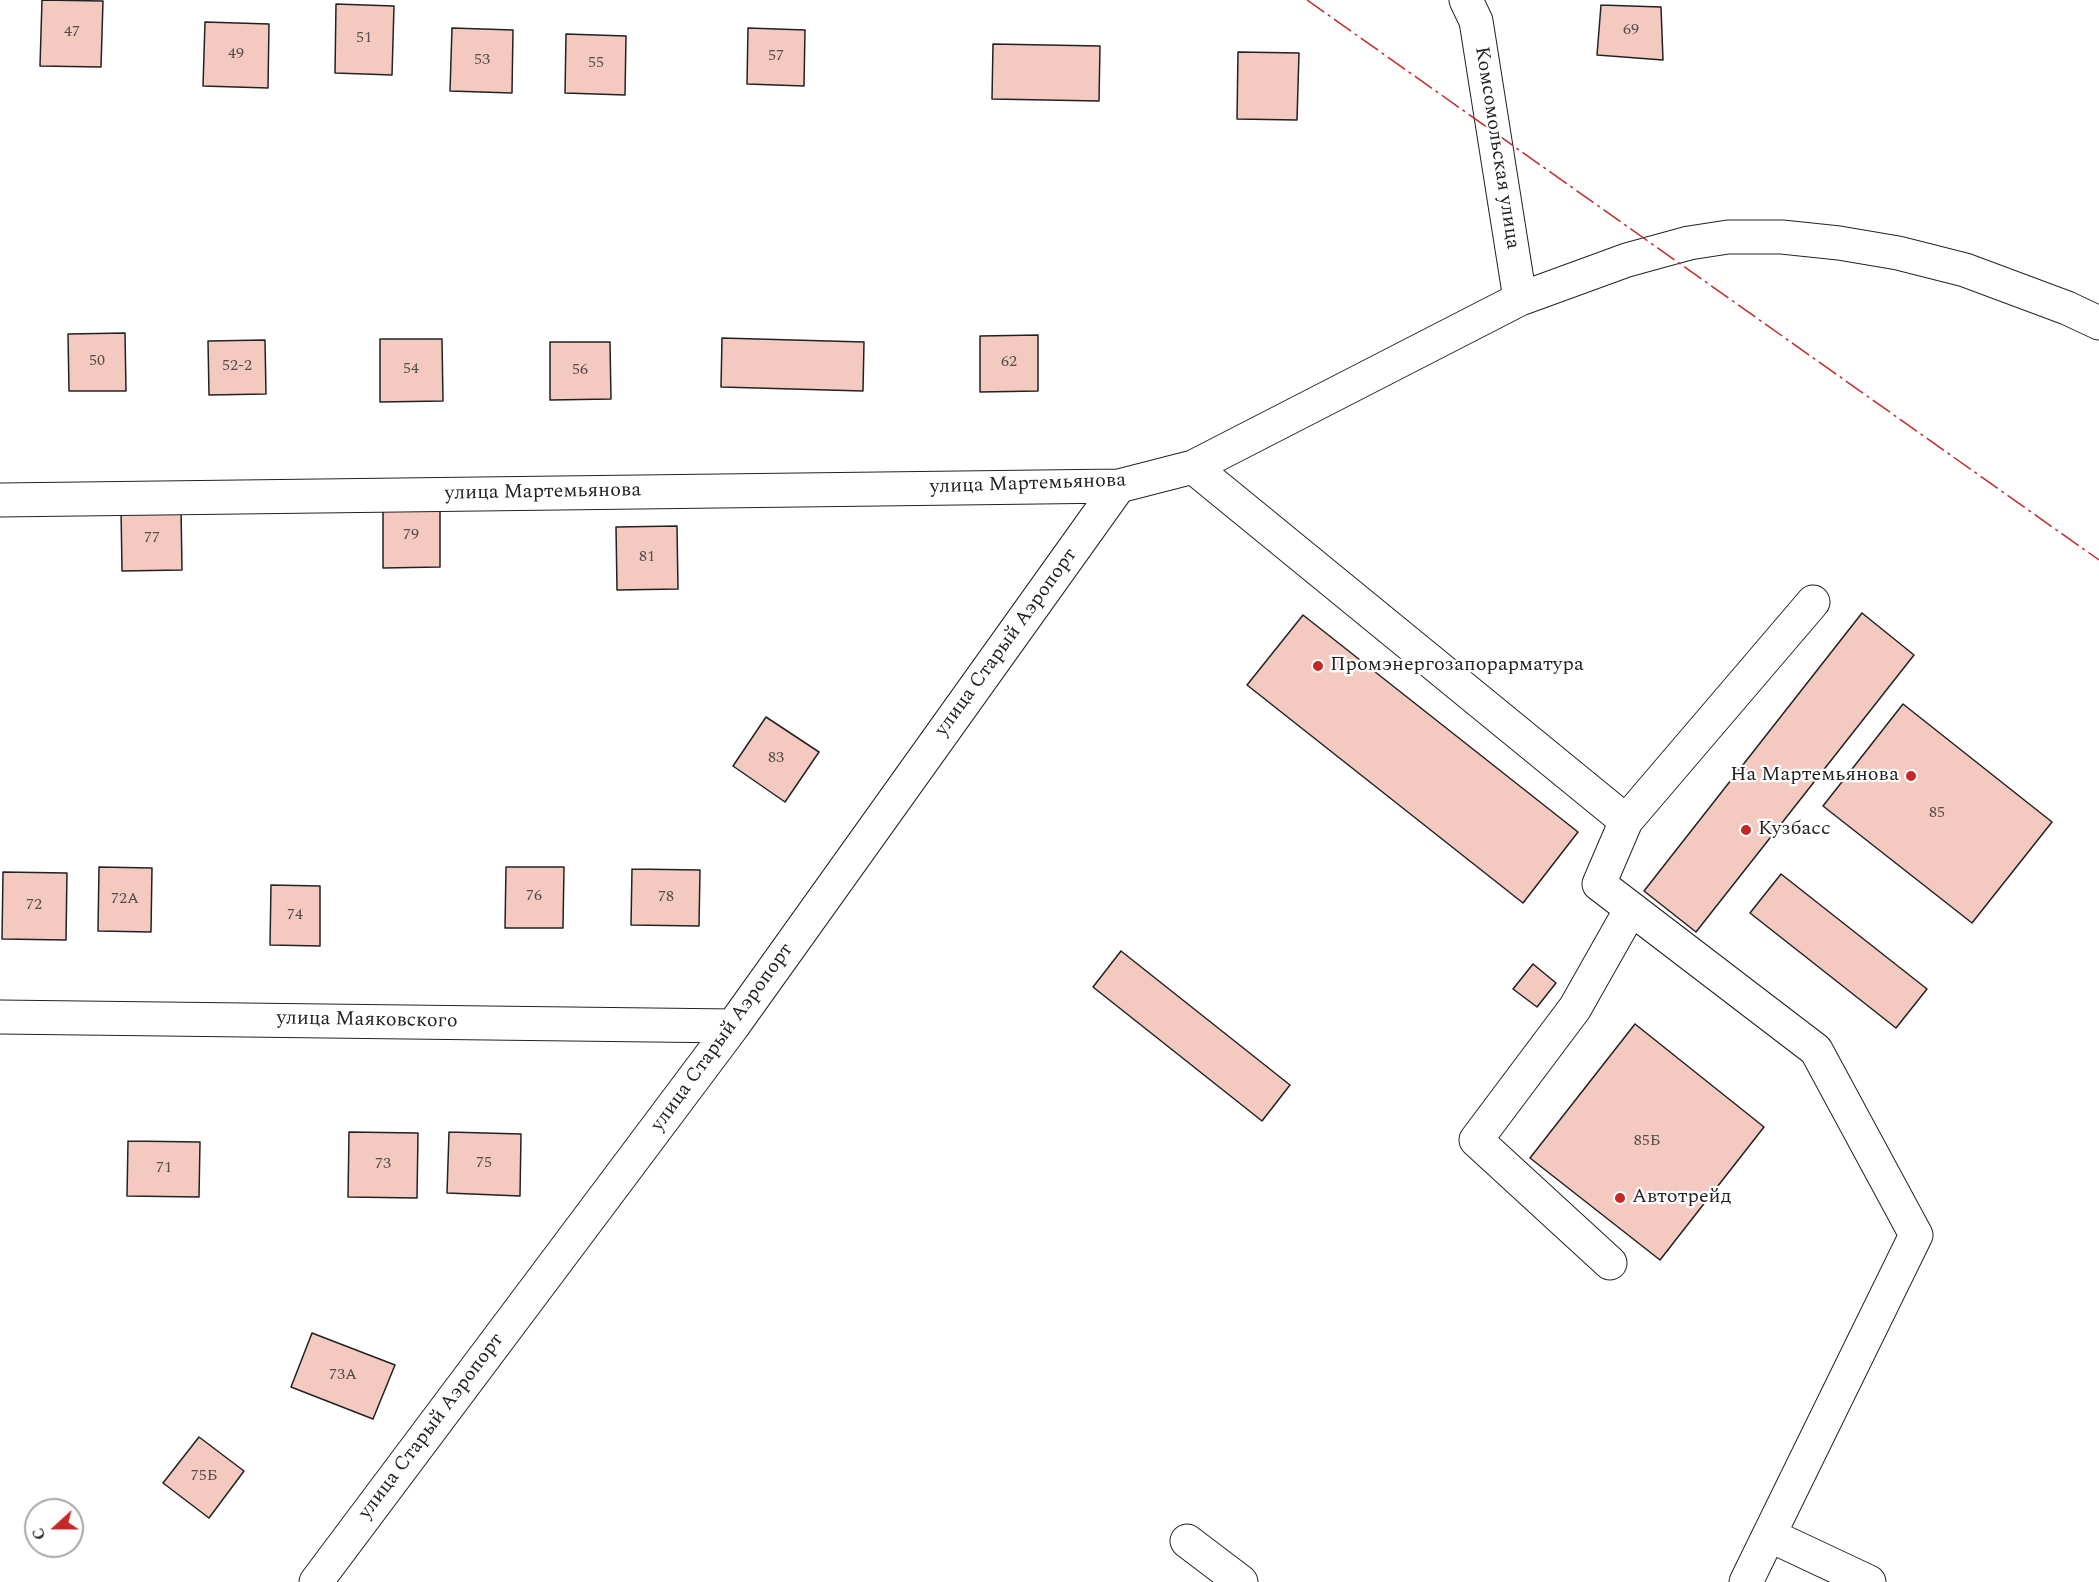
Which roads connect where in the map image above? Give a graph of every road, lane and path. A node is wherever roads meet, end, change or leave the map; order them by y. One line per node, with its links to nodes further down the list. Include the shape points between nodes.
1 (1466, 0): 2 (street, Комсомольская улица, via 1476,21)
2 (1520, 299): 3 (street, улица Мартемьянова, via 1627,260 1689,243 1728,237 1782,237 1898,253 1965,270); 4 (street, улица Мартемьянова)
3 (2099, 323)
4 (1193, 467): 5 (street, улица Мартемьянова); 8 (street)
5 (1119, 486): 6 (street, улица Мартемьянова); 11 (street, улица Старый Аэропорт)
6 (0, 500)
7 (1813, 602): 8 (street)
8 (1626, 821): 9 (street, via 1599,884)
9 (1631, 909): 12 (street, via 1575,1008 1476,1140); 13 (street, via 1816,1050 1916,1235)
10 (0, 1017): 11 (street, улица Маяковского)
11 (733, 1026): 15 (street, улица Старый Аэропорт)
12 (1610, 1263)
13 (1769, 1534): 17 (street); 18 (street)
14 (1187, 1541): 16 (street)
15 (316, 1582)
16 (1241, 1582)
17 (1746, 1582)
18 (1869, 1582)

